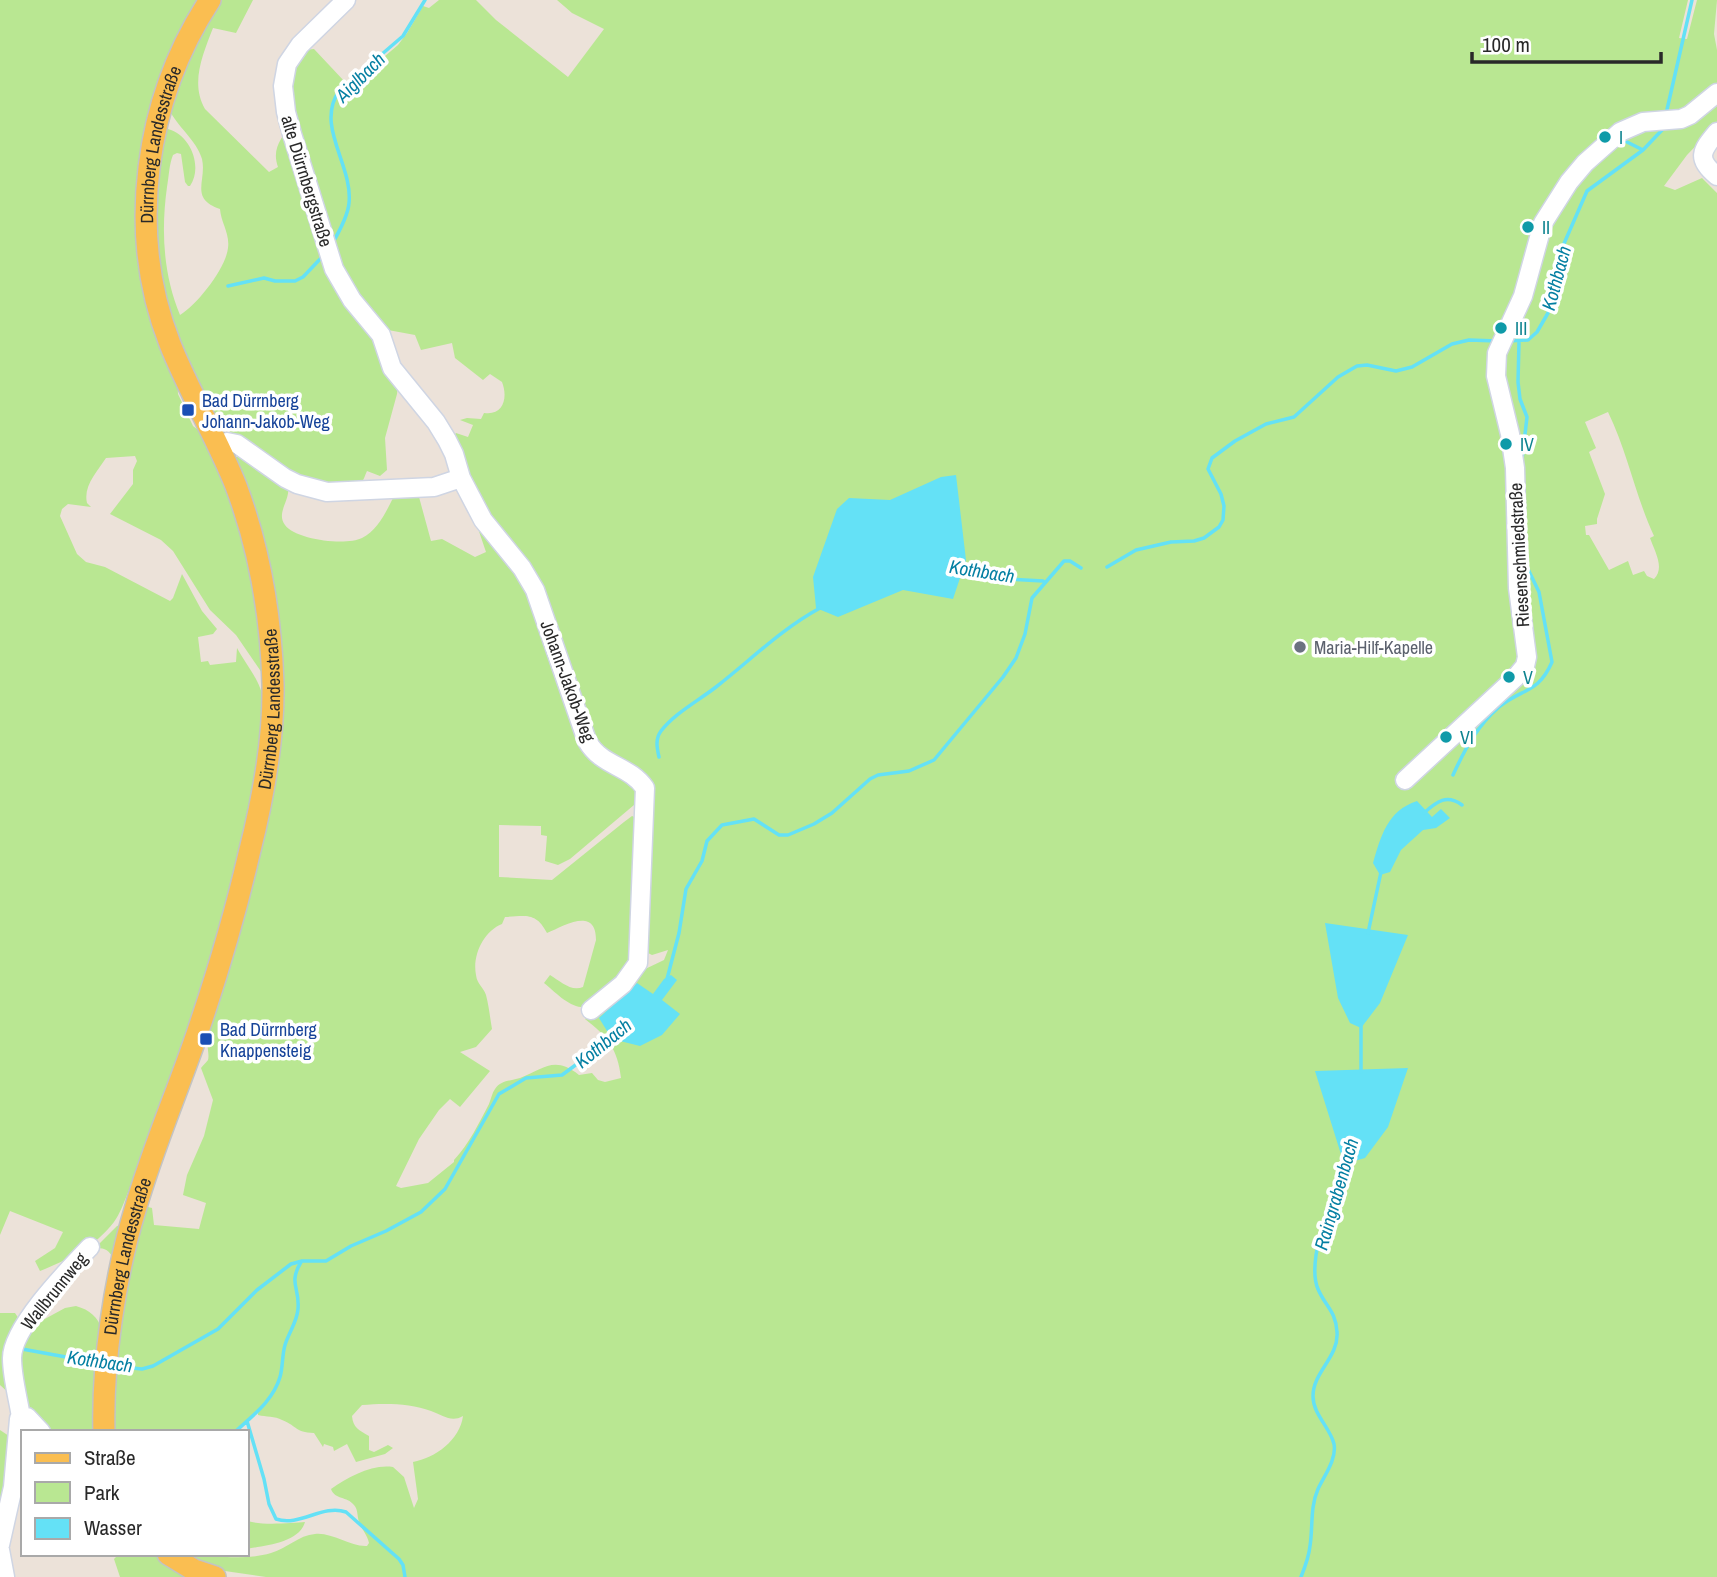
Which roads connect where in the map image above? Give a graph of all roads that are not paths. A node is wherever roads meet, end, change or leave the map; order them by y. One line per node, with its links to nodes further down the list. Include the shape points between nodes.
1 (210, 0): 7 (main road, Dürrnberg Landesstraße, via 166,90 149,164 146,209 163,324)
2 (345, 1): 6 (street, alte Dürrnbergstraße, via 287,64 283,86 286,112 334,269 381,335)
3 (1717, 93): 9 (street, Riesenschmiedstraße, via 1690,115 1636,124 1617,134 1585,163 1546,215 1523,296 1500,345 1496,376 1515,468 1517,577 1526,662 1515,678)
4 (1717, 132): 5 (street, via 1702,158)
5 (1717, 176)
6 (392, 368): 8 (street, Johann-Jakob-Weg, via 447,440)
7 (218, 444): 8 (street, via 237,444 297,484 327,492 434,487); 14 (main road, Dürrnberg Landesstraße, via 248,521 265,596 272,674 271,732 238,901 197,1036 133,1216 115,1301)
8 (461, 478): 10 (street, Johann-Jakob-Weg, via 483,520 535,590 593,752 632,774 645,788 638,963 623,984)
9 (1405, 780)
10 (591, 1010)
11 (90, 1247): 12 (street, Wallbrunnweg, via 40,1303 16,1342 12,1359)
12 (21, 1417): 13 (street); 15 (street, Wallbrunnweg)
13 (39, 1430)
14 (104, 1430)
15 (0, 1548): 18 (street)
16 (171, 1556): 19 (main road)
17 (0, 1569): 18 (street)
18 (5, 1577)
19 (215, 1577)

